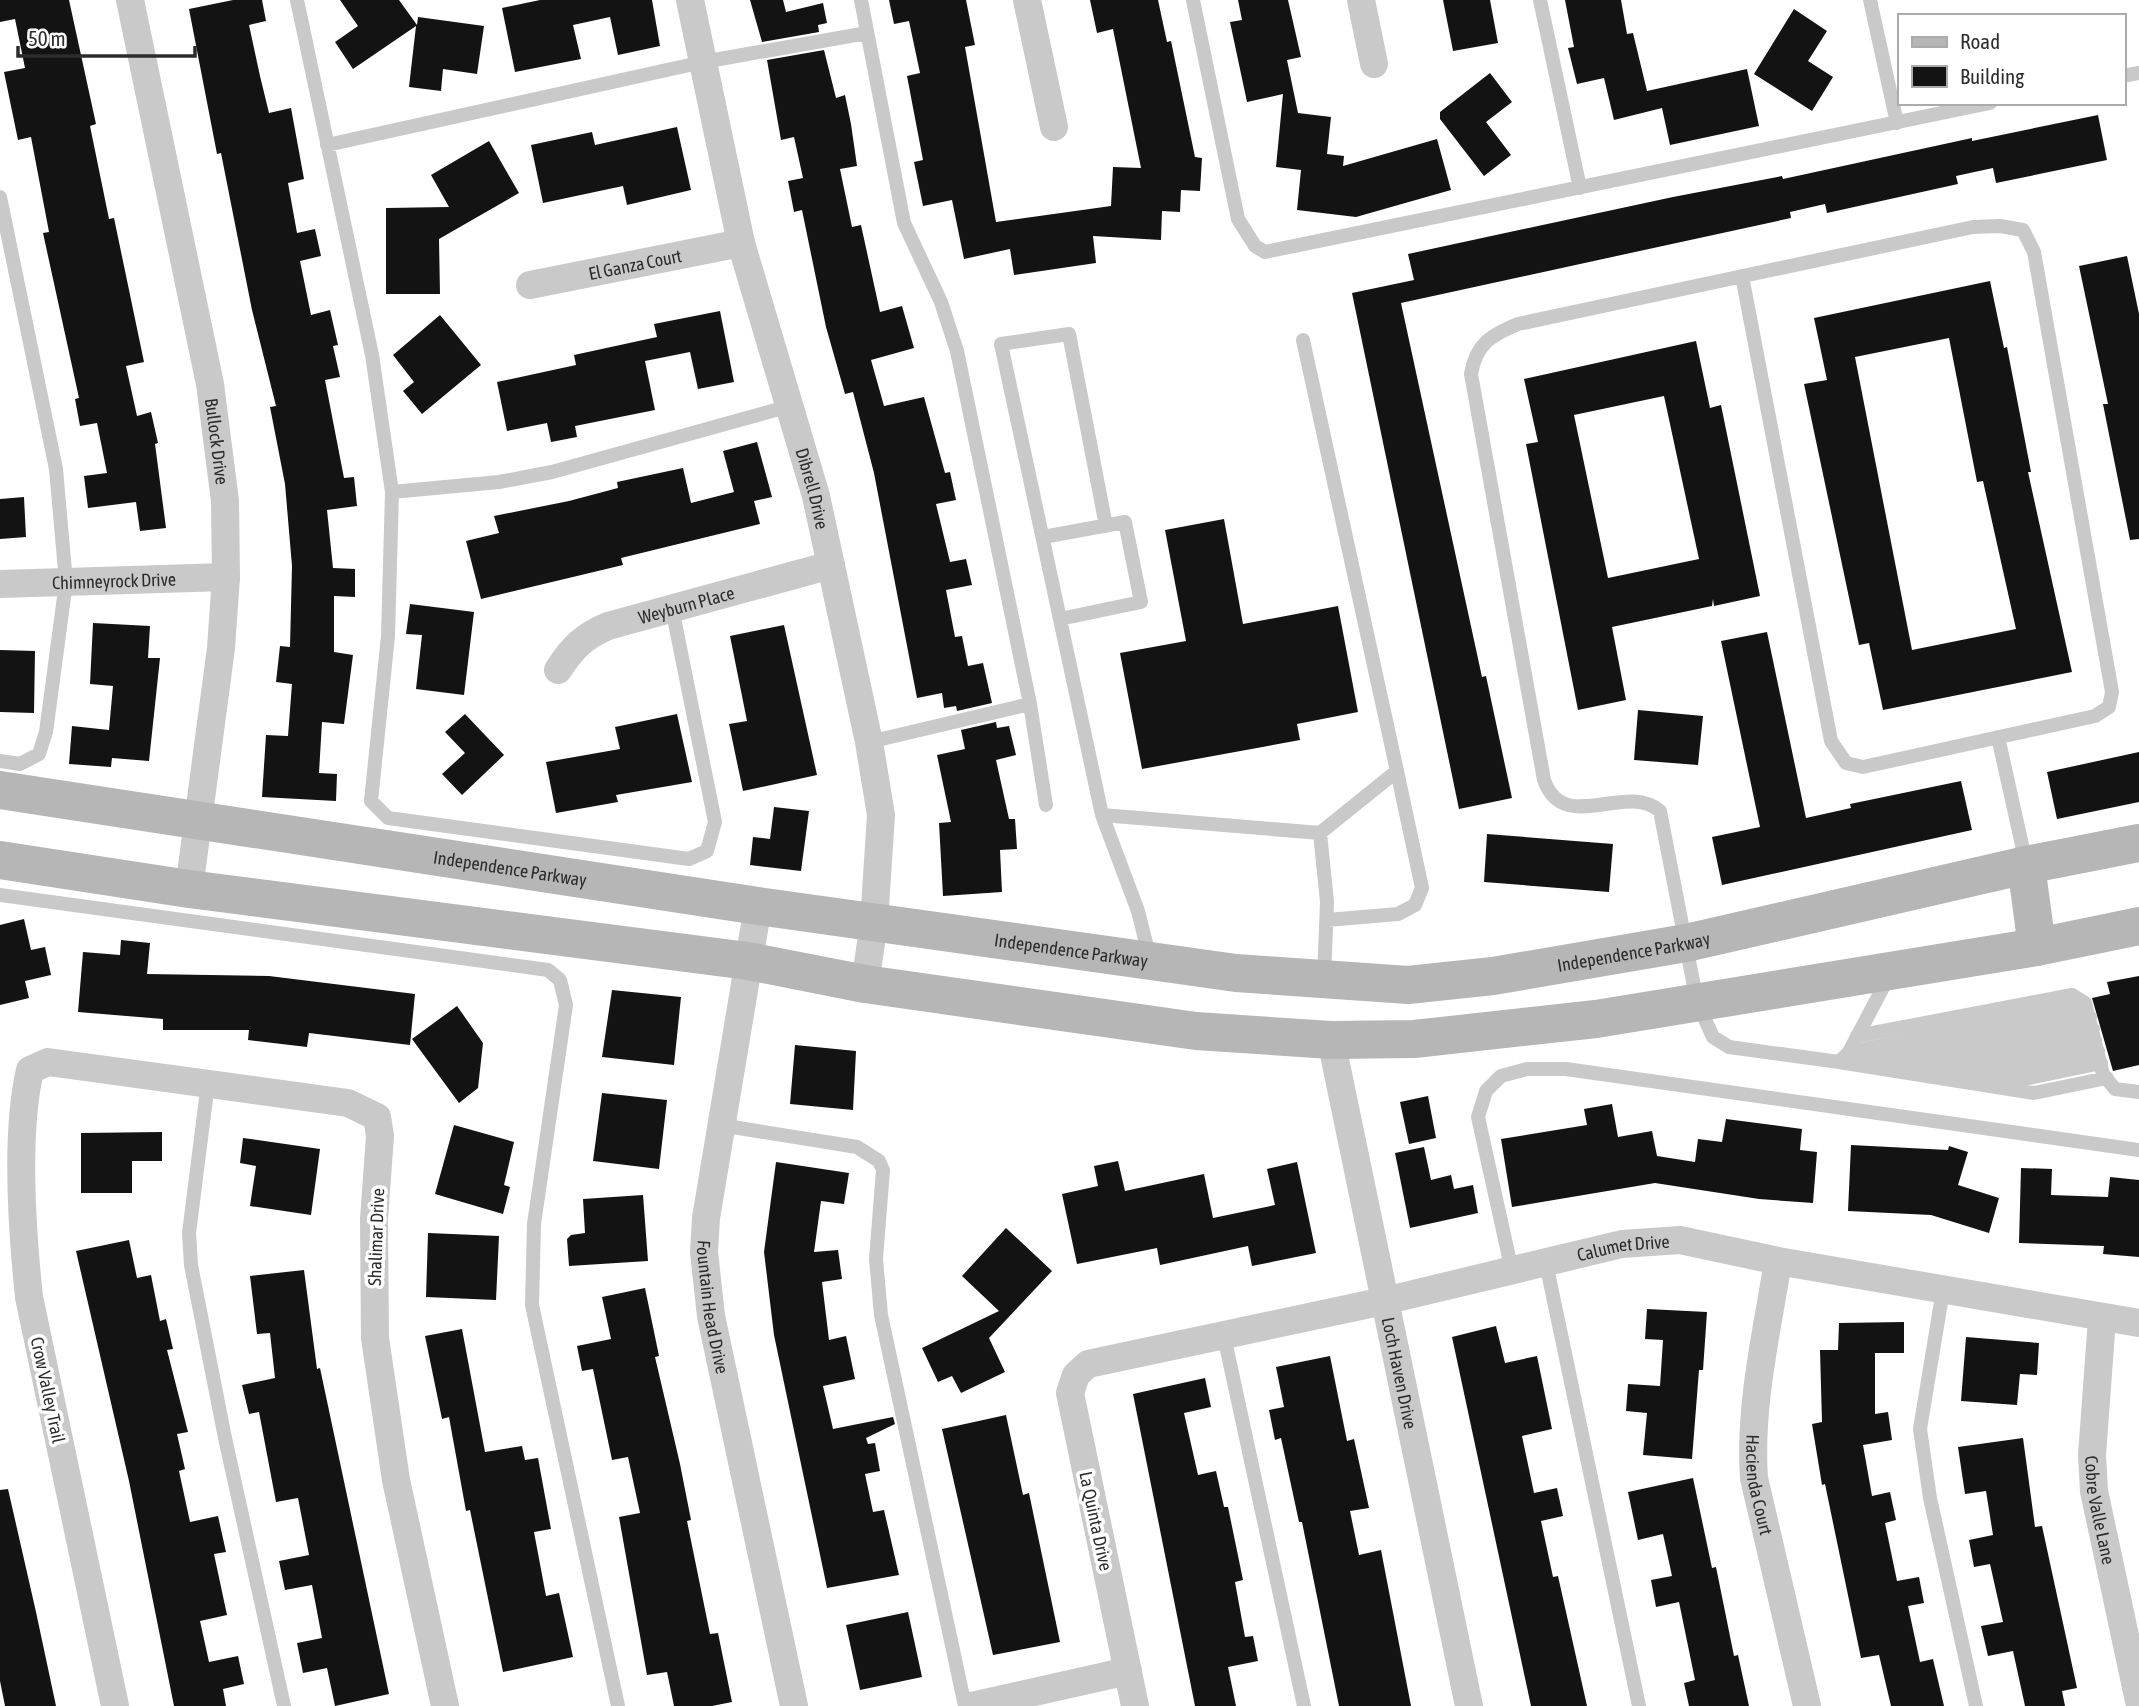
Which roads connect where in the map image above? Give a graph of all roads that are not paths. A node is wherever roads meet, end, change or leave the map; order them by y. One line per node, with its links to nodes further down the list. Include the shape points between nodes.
1 (130, 0): 28 (street, Bullock Drive, via 210,384 225,501)
2 (297, 0): 16 (lane)
3 (691, 0): 11 (street, Dibrell Drive)
4 (861, 0): 10 (lane)
5 (1027, 0): 15 (street)
6 (1193, 0): 17 (lane, via 1238,219 1255,246 1265,252)
7 (1361, 0): 12 (street)
8 (1540, 0): 17 (lane)
9 (1870, 0): 14 (lane)
10 (867, 33): 11 (lane); 34 (lane, via 904,223 941,302 957,351)
11 (703, 62): 16 (lane); 19 (street, Dibrell Drive)
12 (1374, 64)
13 (1980, 105): 14 (lane)
14 (1897, 122): 17 (lane)
15 (1054, 127)
16 (327, 145): 24 (lane, via 372,355)
17 (1580, 188)
18 (0, 197): 29 (lane, via 56,469)
19 (741, 243): 21 (street, El Ganza Court); 23 (street, Dibrell Drive)
20 (1742, 276): 35 (lane, via 1831,741 1846,763 1863,767); 35 (lane, via 1973,227 2023,230 2029,238 2112,692 2109,707 2095,716); 53 (lane, via 1518,324 1486,339 1474,355 1471,374 1549,794 1567,806 1634,800 1649,802 1660,811)
21 (530, 285)
22 (1303, 340): 38 (lane)
23 (790, 406): 24 (lane, via 552,472); 27 (street, Dibrell Drive)
24 (392, 492): 31 (lane, via 388,636 372,801 388,818 689,859 707,851 715,821)
25 (1106, 526): 26 (lane); 26 (lane, via 1069,334 1001,344); 32 (lane, via 1125,522 1141,602)
26 (1043, 537): 32 (lane)
27 (831, 565): 31 (street, Weyburn Place); 36 (street, Dibrell Drive)
28 (226, 577): 29 (street, Chimneyrock Drive); 42 (street, Bullock Drive)
29 (66, 582): 30 (street, Chimneyrock Drive); 37 (lane, via 40,754 20,764)
30 (0, 584)
31 (672, 608): 33 (street, Weyburn Place, via 586,635)
32 (1060, 619): 41 (lane)
33 (558, 670)
34 (1030, 704): 36 (lane); 40 (lane)
35 (1998, 737): 46 (lane)
36 (869, 742): 51 (street, Dibrell Drive, via 881,815)
37 (0, 761)
38 (1396, 772): 43 (lane); 50 (lane, via 1422,888 1415,905 1398,914)
39 (0, 790): 42 (main road, Independence Parkway)
40 (1046, 805)
41 (1102, 815): 43 (lane); 55 (lane, via 1138,911)
42 (200, 821): 47 (street, Bullock Drive); 49 (main road, Independence Parkway)
43 (1320, 833): 50 (lane)
44 (2139, 843): 46 (main road, Independence Parkway)
45 (0, 860): 47 (main road)
46 (2026, 864): 53 (main road, Independence Parkway); 54 (main road)
47 (189, 889): 56 (main road)
48 (0, 895): 89 (lane, via 548,970 559,980 566,1005 534,1224 532,1305)
49 (758, 906): 51 (main road, Independence Parkway); 56 (street, Fountain Head Drive)
50 (1327, 920): 58 (lane)
51 (874, 922): 55 (main road, Independence Parkway); 59 (street, Dibrell Drive)
52 (2139, 926): 54 (main road)
53 (1686, 943): 58 (main road, Independence Parkway, via 1493,976 1408,985); 60 (lane)
54 (2037, 947): 57 (main road)
55 (1150, 960): 58 (main road, Independence Parkway, via 1236,973)
56 (748, 961): 59 (main road); 73 (street, Fountain Head Drive)
57 (1893, 971): 60 (main road); 62 (lane)
58 (1324, 979): 63 (main road)
59 (865, 984): 63 (main road, via 1196,1031)
60 (1697, 1002): 63 (main road, via 1506,1032); 64 (lane, via 1713,1037 1729,1047)
61 (2094, 1035): 62 (lane, via 2072,995); 64 (lane); 66 (lane); 67 (lane); 68 (lane); 69 (lane); 71 (lane)
62 (1857, 1036): 64 (lane)
63 (1331, 1040): 79 (street, Loch Haven Drive)
64 (1846, 1060): 66 (lane)
65 (30, 1070): 70 (street, Shalimar Drive, via 48,1062); 86 (street, Crow Valley Trail, via 24,1096 22,1237 29,1297)
66 (1885, 1070): 67 (lane)
67 (1920, 1076): 69 (lane)
68 (2106, 1078): 71 (lane, via 2034,1093); 72 (lane, via 2115,1089)
69 (1955, 1081): 71 (lane)
70 (208, 1083): 87 (lane, via 190,1233 191,1265); 88 (street, Shalimar Drive, via 348,1103 377,1117 375,1338 396,1480)
71 (1989, 1086)
72 (2139, 1093)
73 (720, 1125): 90 (street, Fountain Head Drive, via 706,1218 706,1283); 91 (lane, via 857,1146 879,1161 883,1170 876,1259 881,1315)
74 (2139, 1150): 77 (lane, via 1566,1069 1527,1069 1502,1076 1486,1091 1478,1117)
75 (1778, 1261): 76 (street, Calumet Drive, via 1680,1240 1622,1244); 78 (street, Calumet Drive); 97 (street, Hacienda Court, via 1756,1400 1754,1478)
76 (1546, 1262): 77 (street, Calumet Drive); 96 (lane)
77 (1512, 1271): 79 (street, Calumet Drive)
78 (1943, 1290): 80 (street, Calumet Drive); 98 (lane, via 1920,1429 1930,1497)
79 (1384, 1301): 82 (street, Calumet Drive); 95 (street, Loch Haven Drive)
80 (2102, 1319): 81 (street, Calumet Drive); 85 (street, Cobre Valle Lane, via 2092,1455 2094,1491)
81 (2139, 1323)
82 (1224, 1336): 83 (street, Calumet Drive); 94 (lane)
83 (1112, 1360): 84 (street, La Quinta Drive, via 1088,1364 1070,1393)
84 (1128, 1671): 92 (street); 93 (street, La Quinta Drive)
85 (2139, 1700)
86 (115, 1706)
87 (285, 1706)
88 (445, 1706)
89 (618, 1706)
90 (794, 1706)
91 (965, 1706)
92 (972, 1706)
93 (1135, 1706)
94 (1304, 1706)
95 (1469, 1706)
96 (1639, 1706)
97 (1807, 1706)
98 (1976, 1706)

